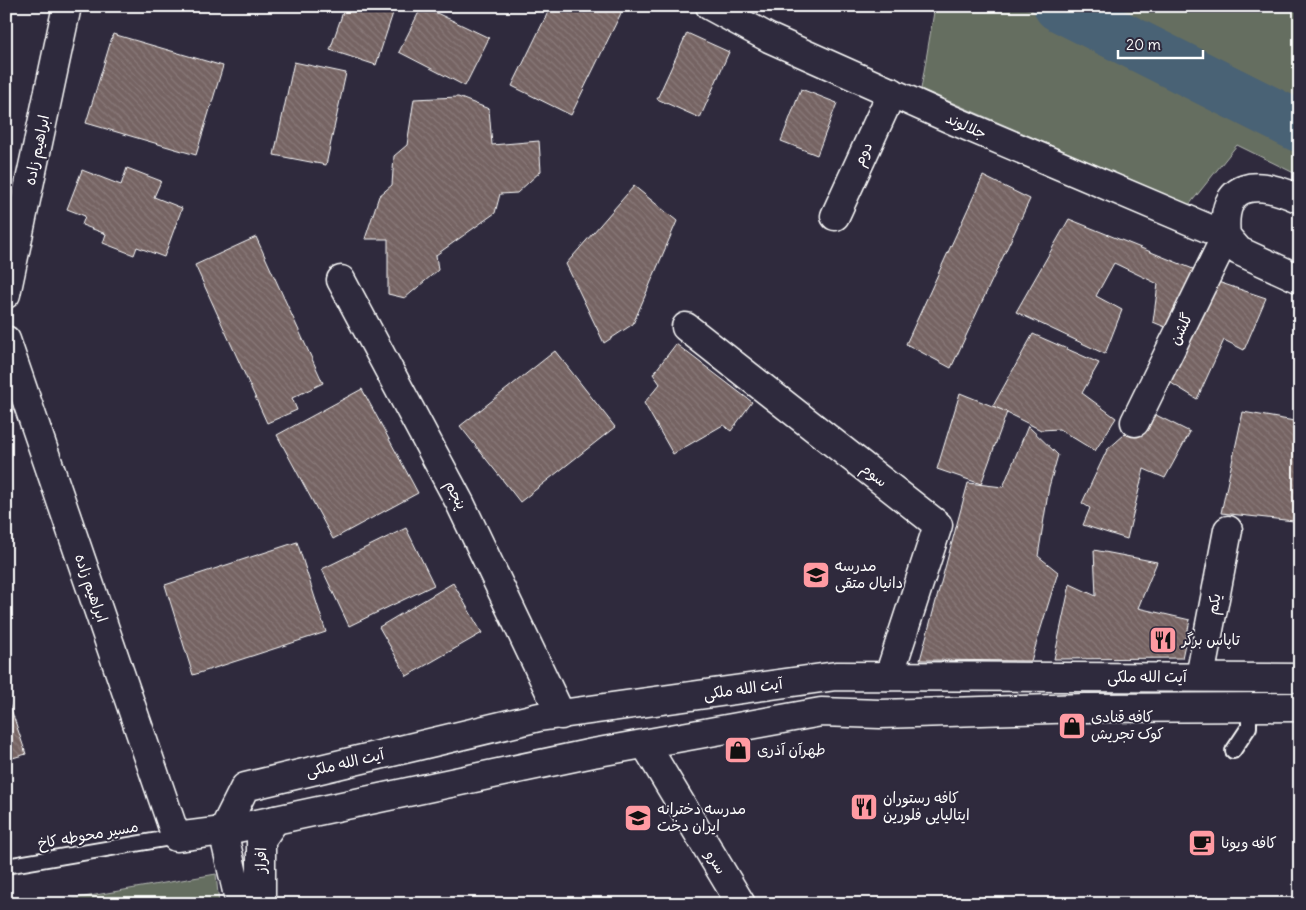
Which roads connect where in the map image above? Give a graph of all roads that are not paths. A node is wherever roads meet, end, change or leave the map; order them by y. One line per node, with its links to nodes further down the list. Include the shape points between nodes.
1 (67, 6): 9 (street, ابراهیم زاده)
2 (710, 6): 3 (street, جلالوند, via 769,38)
3 (892, 92): 5 (street, دوم); 6 (street, جلالوند)
4 (1300, 199): 6 (street, via 1261,187 1243,189 1229,200 1224,218)
5 (835, 216)
6 (1226, 236): 7 (street, جلالوند, via 1239,251); 12 (street, گلشن)
7 (1300, 279)
8 (342, 280): 19 (street, پنجم, via 460,503)
9 (6, 294)
10 (686, 327): 14 (street, سوم, via 938,525)
11 (6, 340): 24 (street, ابراهیم زاده)
12 (1135, 422)
13 (1228, 530): 15 (street, یکم)
14 (889, 676): 15 (street, آیت الله ملکی); 19 (street, آیت الله ملکی, via 836,676)
15 (1200, 677): 16 (street, آیت الله ملکی)
16 (1300, 678)
17 (1300, 707): 18 (street, آیت الله ملکی)
18 (1249, 708): 20 (street, آیت الله ملکی, via 1086,708 880,714 821,712); 21 (lane, via 1249,727)
19 (561, 714): 23 (street, آیت الله ملکی, via 245,787)
20 (645, 744): 22 (street, آیت الله ملکی); 28 (street, سرو)
21 (1233, 751)
22 (275, 820): 23 (street, آیت الله ملکی); 27 (street, افراز, via 261,840)
23 (223, 831): 24 (street, آیت الله ملکی); 26 (street, افراز)
24 (176, 837): 25 (lane, مسیر محوطه کاخ)
25 (6, 866)
26 (240, 904)
27 (261, 904)
28 (741, 904)

